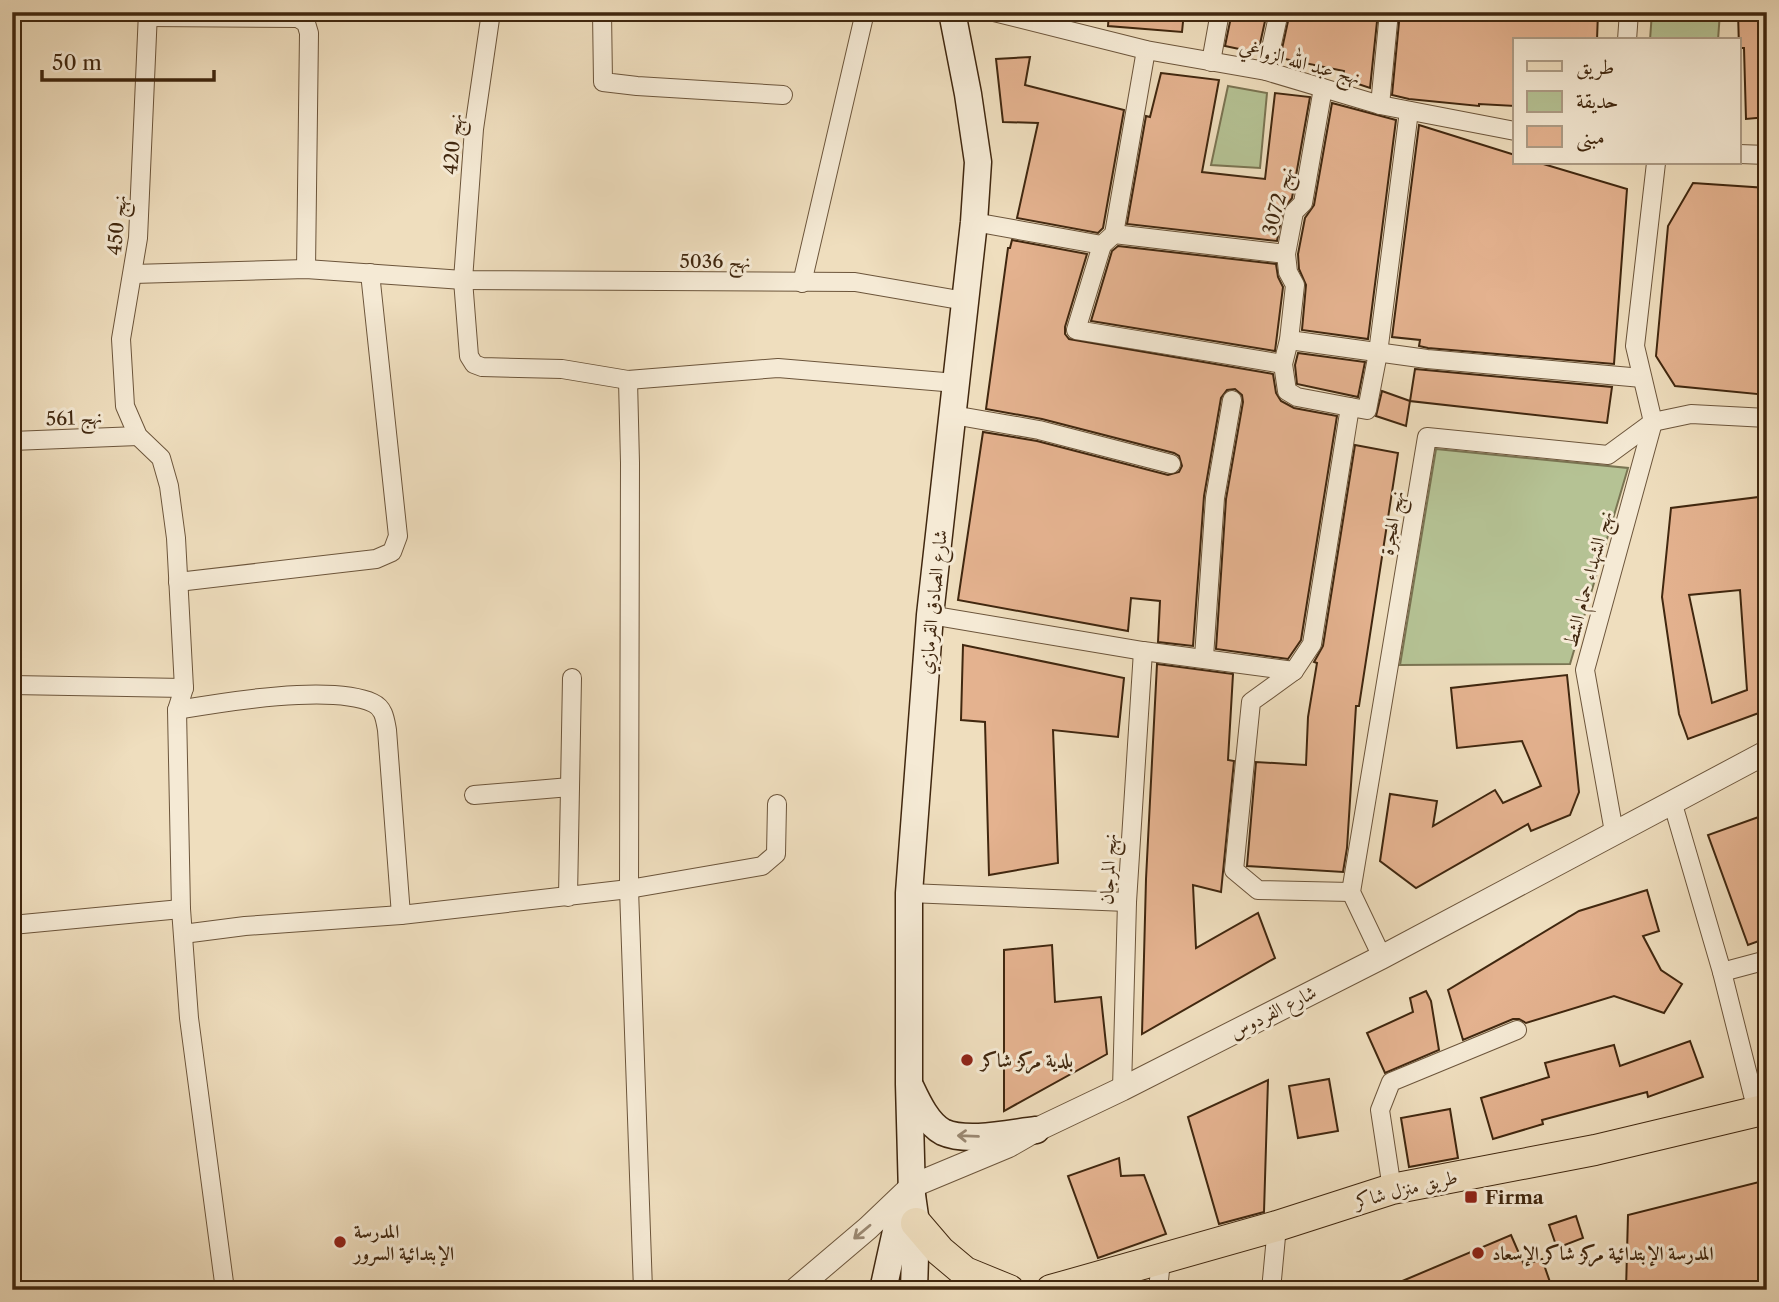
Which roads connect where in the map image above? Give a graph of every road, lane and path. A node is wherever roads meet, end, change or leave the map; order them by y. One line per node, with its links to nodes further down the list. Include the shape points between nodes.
1 (491, 12): 30 (street, نهج 420, via 474,129)
2 (603, 12): 17 (street, via 603,82)
3 (865, 12): 31 (street)
4 (952, 12): 24 (main road, شارع الصادق القرمازي, via 978,162)
5 (994, 12): 11 (street, نهج عبد الله الزواغي)
6 (1220, 12): 14 (street)
7 (1279, 12): 15 (street)
8 (1389, 12): 18 (street)
9 (1629, 12): 12 (street)
10 (148, 15): 27 (street, via 298,18 306,23); 28 (street, نهج 450)
11 (1025, 16): 13 (street, نهج عبد الله الزواغي)
12 (1627, 38)
13 (1146, 50): 14 (street, نهج عبد الله الزواغي); 25 (street)
14 (1211, 62): 15 (street, نهج عبد الله الزواغي)
15 (1266, 71): 16 (street, نهج عبد الله الزواغي)
16 (1324, 88): 18 (street, نهج عبد الله الزواغي); 26 (street, نهج 3072, via 1303,203 1294,212)
17 (783, 95)
18 (1380, 105): 19 (street, نهج عبد الله الزواغي)
19 (1409, 111): 20 (street, نهج عبد الله الزواغي); 34 (street)
20 (1513, 131)
21 (1740, 154): 22 (street)
22 (1767, 155)
23 (1656, 164): 36 (street, via 1635,346)
24 (974, 222): 25 (street); 32 (main road, شارع الصادق القرمازي)
25 (1108, 239): 26 (street); 35 (street, via 1076,330)
26 (1286, 254): 33 (street, نهج 3072, via 1288,272 1296,285)
27 (306, 269): 28 (street, نهج 5036); 29 (street, نهج 5036)
28 (133, 274): 44 (street, نهج 450, via 121,339 124,406)
29 (370, 274): 30 (street, نهج 5036); 47 (street, via 398,536 392,552 376,559)
30 (463, 280): 31 (street, نهج 5036); 37 (street, نهج 420, via 469,356 474,364 562,369)
31 (802, 283): 32 (street, نهج 5036, via 855,282)
32 (965, 301): 38 (main road, شارع الصادق القرمازي)
33 (1289, 340): 34 (street); 35 (street, نهج 3072)
34 (1378, 353): 36 (street); 40 (street, via 1367,410)
35 (1283, 364): 40 (street, via 1287,391)
36 (1642, 378): 43 (street)
37 (628, 380): 38 (street, via 778,368); 62 (street)
38 (956, 383): 41 (main road, شارع الصادق القرمازي)
39 (1232, 400): 50 (street, via 1215,498)
40 (1350, 407): 51 (street, via 1312,644)
41 (953, 415): 46 (street, via 1039,430); 48 (main road, شارع الصادق القرمازي)
42 (1767, 418): 43 (street, نهج الهجرة, via 1691,414)
43 (1653, 422): 61 (street, نهج الشهداء حمام الشط, via 1585,670); 63 (street, نهج الهجرة, via 1608,455 1427,437)
44 (138, 436): 45 (street, نهج 561); 47 (street, نهج 450, via 161,458 169,486)
45 (12, 441)
46 (1171, 464)
47 (178, 582): 54 (street, نهج 450)
48 (930, 615): 49 (street); 64 (main road, شارع الصادق القرمازي)
49 (1143, 651): 50 (street); 66 (street, نهج المرجان)
50 (1204, 657): 51 (street)
51 (1294, 671): 63 (street, via 1251,702 1234,870 1258,890)
52 (572, 678): 57 (street)
53 (12, 685): 54 (street)
54 (184, 688): 55 (street)
55 (177, 710): 67 (street); 68 (street, via 248,698 328,695 374,703 384,712)
56 (1767, 752): 59 (street, شارع الفردوس)
57 (570, 787): 58 (street); 65 (street)
58 (474, 795)
59 (1672, 801): 61 (street, شارع الفردوس); 73 (street)
60 (777, 804): 62 (street, via 776,854 762,866)
61 (1614, 832): 71 (street, شارع الفردوس)
62 (629, 890): 65 (street); 84 (street)
63 (1351, 892): 71 (street)
64 (909, 893): 66 (street); 75 (main road, شارع الصادق القرمازي)
65 (568, 897): 68 (street)
66 (1127, 902): 76 (street, نهج المرجان)
67 (181, 909): 69 (street); 70 (street)
68 (401, 915): 70 (street)
69 (12, 925)
70 (183, 934): 83 (street)
71 (1382, 957): 76 (street, شارع الفردوس)
72 (1767, 960): 73 (street)
73 (1722, 972): 77 (street)
74 (1517, 1031): 79 (street, via 1391,1082 1380,1110)
75 (909, 1084): 78 (main road, one-way to 75, via 967,1138 942,1131 925,1113); 80 (main road, شارع الصادق القرمازي)
76 (1122, 1089): 78 (street, شارع الفردوس)
77 (1762, 1110): 79 (main road, طريق منزل شاكر, via 1595,1150)
78 (1036, 1130): 80 (street, شارع الفردوس)
79 (1392, 1189): 81 (main road, طريق منزل شاكر)
80 (913, 1201): 85 (street, شارع الفردوس, one-way to 85, via 868,1228); 86 (main road, شارع الصادق القرمازي, via 896,1231); 87 (main road, شارع الصادق القرمازي); 88 (main road, via 940,1251 965,1272)
81 (1277, 1226): 82 (main road, طريق منزل شاكر); 90 (street)
82 (1160, 1275): 89 (main road, طريق منزل شاكر)
83 (225, 1290)
84 (643, 1290)
85 (795, 1290)
86 (883, 1290)
87 (914, 1290)
88 (1009, 1290)
89 (1051, 1290)
90 (1271, 1290)

